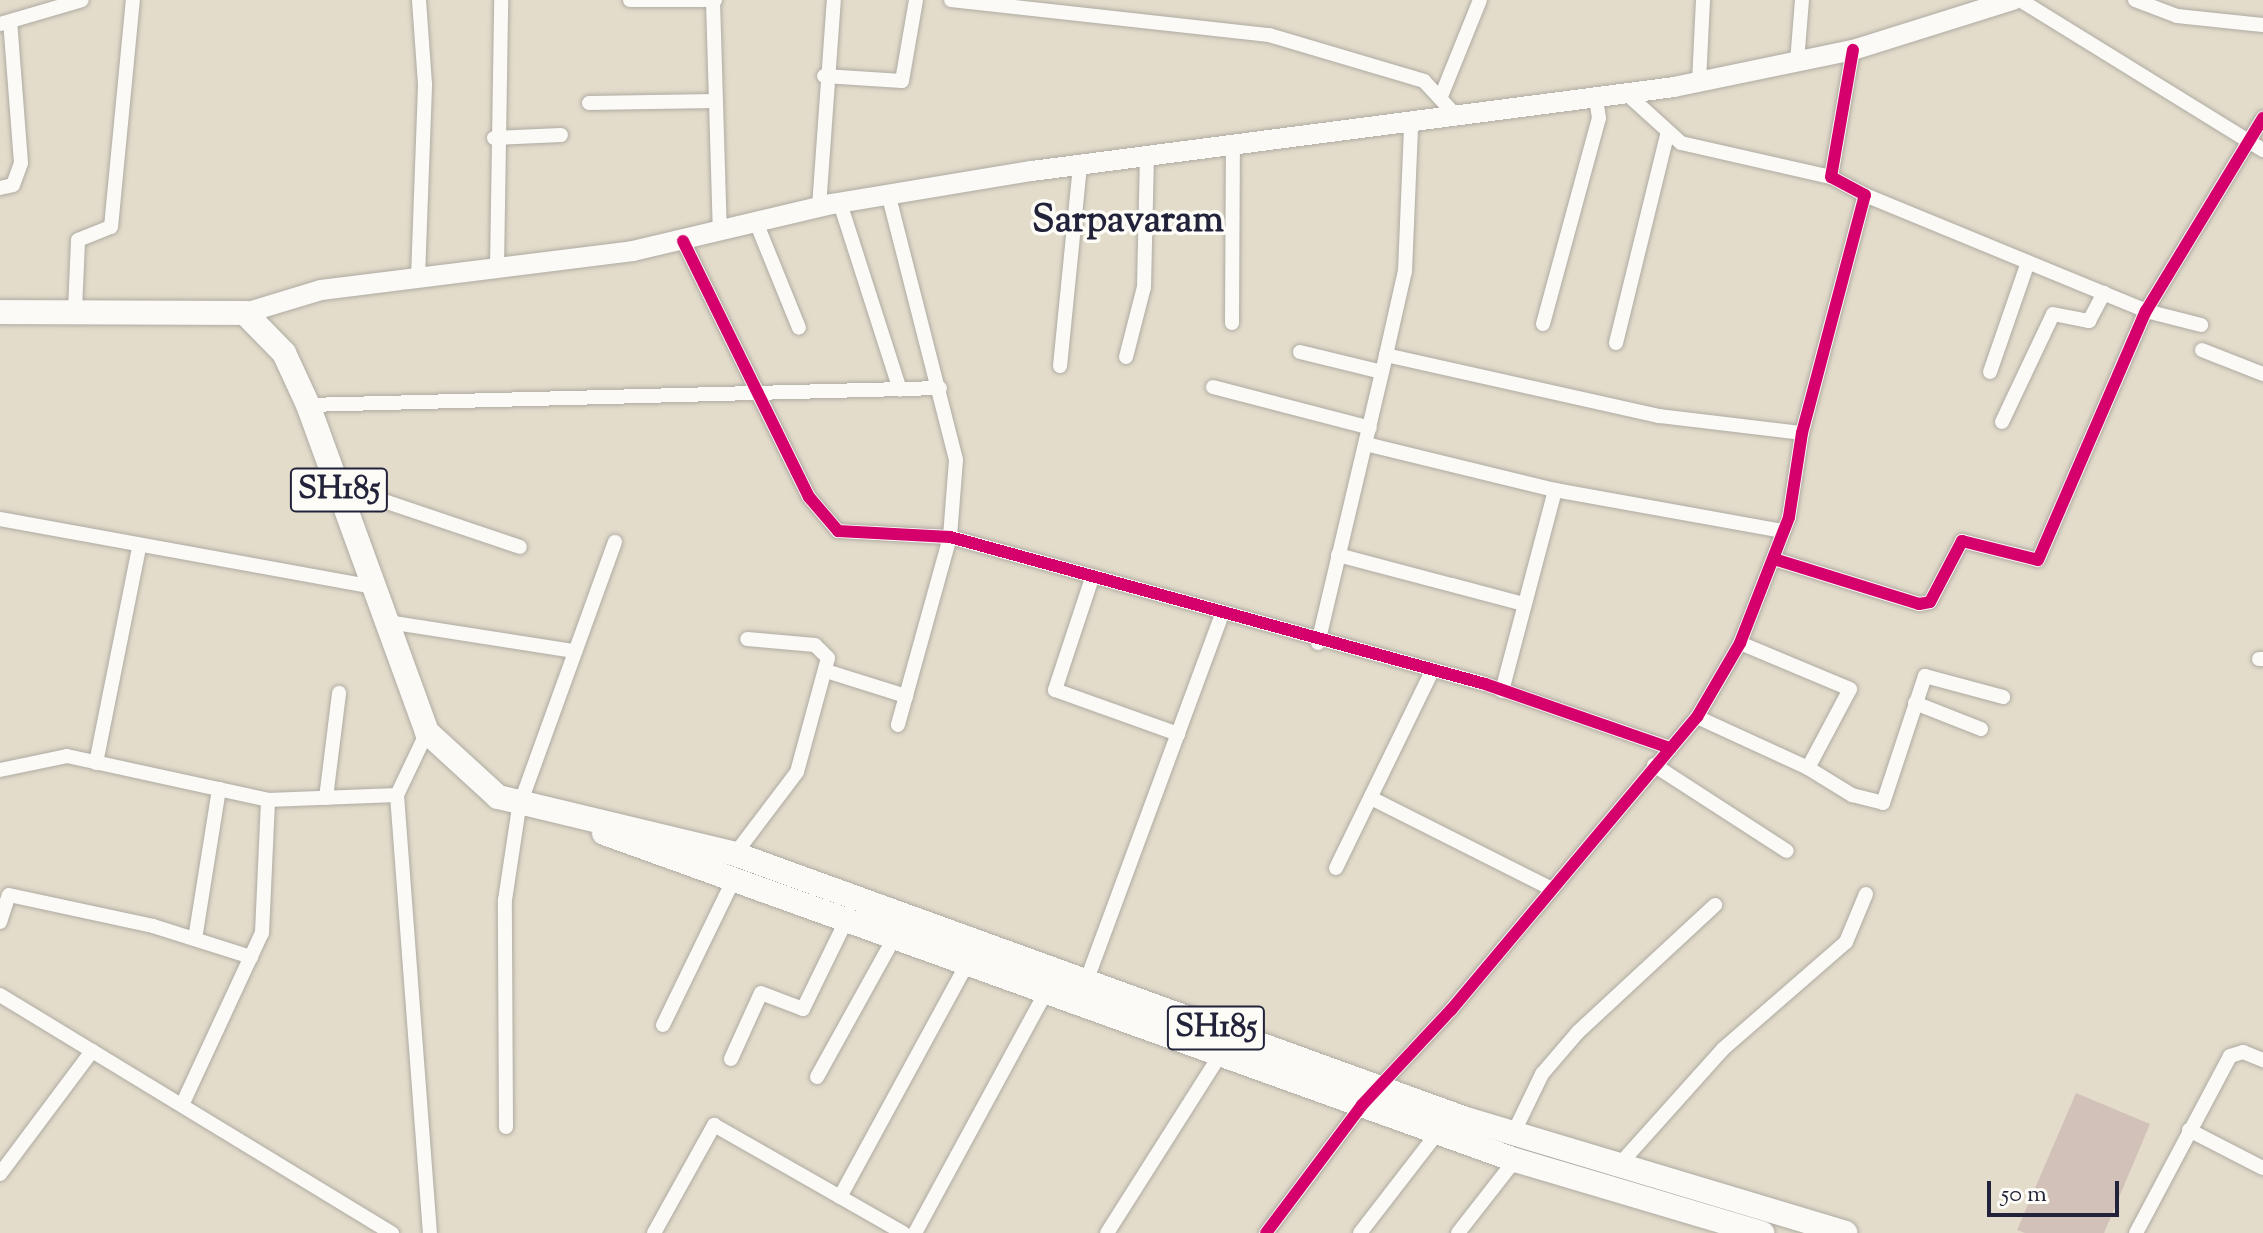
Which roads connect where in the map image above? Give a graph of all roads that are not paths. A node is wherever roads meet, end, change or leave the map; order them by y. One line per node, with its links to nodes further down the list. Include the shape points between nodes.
1 (82, 0): 18 (street)
2 (133, 0): 53 (street, via 111,227 78,240)
3 (419, 0): 51 (street, via 425,84)
4 (501, 0): 34 (street)
5 (630, 0): 16 (street)
6 (714, 0): 16 (street); 27 (street)
7 (834, 0): 22 (street)
8 (916, 0): 22 (street, via 902,81)
9 (951, 0): 17 (street)
10 (1480, 0): 24 (street)
11 (1703, 0): 23 (street)
12 (1802, 0): 21 (street)
13 (2013, 0): 20 (main road)
14 (2020, 0): 35 (street)
15 (2135, 0): 19 (street, via 2177,16)
16 (662, 1)
17 (1027, 5): 24 (street, via 1269,35 1383,65)
18 (5, 23): 41 (street, via 21,163 13,185)
19 (2263, 25)
20 (1853, 50): 21 (main road); 40 (street)
21 (1797, 62): 23 (main road)
22 (824, 76): 45 (street)
23 (1699, 82): 25 (main road)
24 (1442, 94): 29 (street)
25 (1627, 94): 26 (main road); 32 (street)
26 (1596, 98): 29 (main road); 58 (street, via 1599,118)
27 (716, 101): 28 (street); 47 (street)
28 (589, 103)
29 (1458, 118): 31 (main road)
30 (2263, 118): 35 (street)
31 (1411, 125): 36 (main road); 64 (street, via 1405,271)
32 (1668, 131): 40 (street, via 1681,143); 61 (street)
33 (561, 135): 34 (street)
34 (494, 138): 50 (street)
35 (2248, 142): 37 (street); 54 (street)
36 (1233, 148): 38 (main road); 57 (street)
37 (2263, 150)
38 (1147, 158): 39 (main road); 65 (street, via 1144,287)
39 (1080, 166): 43 (main road); 66 (street)
40 (1831, 177): 42 (street)
41 (0, 188)
42 (1865, 195): 49 (street); 77 (street)
43 (889, 197): 44 (main road); 71 (street)
44 (840, 203): 45 (main road); 72 (street)
45 (819, 207): 46 (main road)
46 (756, 222): 47 (main road); 60 (street)
47 (720, 232): 48 (main road)
48 (683, 241): 50 (main road); 73 (street)
49 (2028, 262): 52 (street); 68 (street)
50 (497, 268): 51 (main road)
51 (418, 277): 56 (main road, via 321,290)
52 (2104, 293): 54 (street); 75 (street, via 2089,321 2053,314)
53 (75, 310): 55 (main road); 56 (main road)
54 (2146, 311): 59 (street); 88 (street, via 2038,560 1962,541 1930,602 1919,604)
55 (0, 312)
56 (245, 313): 74 (main road, SH185, via 284,353)
57 (1232, 323)
58 (1543, 324)
59 (2201, 325)
60 (799, 328)
61 (1616, 343)
62 (2202, 350): 69 (street)
63 (1300, 352): 67 (street)
64 (1386, 355): 67 (street); 77 (street, via 1659,416)
65 (1126, 357)
66 (1060, 366)
67 (1382, 372): 76 (street)
68 (1990, 372)
69 (2263, 374)
70 (1213, 387): 76 (street)
71 (940, 388): 72 (street); 83 (street, via 956,460)
72 (900, 390): 73 (street)
73 (756, 396): 74 (street); 83 (street, via 809,497 838,531)
74 (308, 405): 79 (main road, SH185)
75 (2002, 422)
76 (1370, 428): 78 (street)
77 (1802, 433): 82 (street)
78 (1366, 444): 80 (street); 87 (street)
79 (337, 485): 86 (street); 90 (main road, SH185)
80 (1555, 490): 82 (street); 91 (street)
81 (0, 519): 85 (street)
82 (1783, 531): 88 (street)
83 (950, 537): 89 (street); 102 (street)
84 (615, 542): 97 (street)
85 (139, 547): 90 (street); 111 (street)
86 (520, 547)
87 (1338, 555): 91 (street); 95 (street)
88 (1774, 559): 96 (street)
89 (1092, 578): 92 (street); 109 (street, via 1055,690)
90 (376, 587): 93 (main road, SH185)
91 (1524, 604): 100 (street)
92 (1222, 615): 95 (street); 109 (street)
93 (388, 622): 97 (street); 108 (main road, SH185)
94 (747, 639): 98 (street, via 822,647)
95 (1318, 643): 99 (street)
96 (1740, 643): 105 (street); 113 (street, via 1850,689)
97 (574, 651): 120 (street)
98 (826, 671): 102 (street); 123 (street, via 797,772)
99 (1432, 671): 100 (street); 118 (street)
100 (1502, 691): 110 (street)
101 (339, 693): 117 (street)
102 (906, 696): 106 (street)
103 (2003, 697): 104 (street, via 1932,673)
104 (1915, 703): 107 (street); 113 (street, via 1883,803 1852,795)
105 (1697, 717): 110 (street); 113 (street)
106 (898, 725)
107 (1981, 729)
108 (427, 732): 116 (street); 120 (main road, SH185, via 478,786)
109 (1178, 734): 135 (street)
110 (1670, 748): 112 (street)
111 (96, 763): 114 (street, via 67,756); 115 (street)
112 (1654, 765): 122 (street); 126 (street)
113 (1808, 768)
114 (0, 770)
115 (219, 789): 119 (street); 132 (street)
116 (397, 795): 117 (street); 157 (street)
117 (326, 798): 119 (street)
118 (1371, 798): 124 (street); 126 (street)
119 (268, 800): 133 (street, via 262,933)
120 (519, 807): 121 (main road, SH185); 147 (street, via 505,900)
121 (589, 823): 123 (main road, SH185); 125 (main road, SH185)
122 (1787, 851)
123 (735, 854): 135 (main road, SH185)
124 (1336, 868)
125 (732, 883): 129 (main road, SH185); 138 (street)
126 (1552, 889): 144 (street)
127 (1866, 894): 153 (street, via 1846,942 1723,1049)
128 (1715, 905): 150 (street, via 1578,1032 1542,1074)
129 (846, 921): 131 (main road, SH185); 141 (street, via 803,1009 761,993)
130 (0, 922): 132 (street, via 9,895)
131 (894, 938): 134 (main road, SH185); 143 (street)
132 (195, 939): 133 (street)
133 (251, 957): 145 (street)
134 (967, 964): 136 (main road, SH185); 155 (street)
135 (1086, 982): 144 (main road, SH185)
136 (1046, 992): 140 (main road, SH185); 160 (street)
137 (0, 995): 139 (street)
138 (663, 1025)
139 (92, 1051): 145 (street); 154 (street)
140 (1220, 1055): 146 (main road, SH185); 161 (street)
141 (731, 1059)
142 (2263, 1060): 148 (street, via 2243,1052 2230,1056)
143 (817, 1077)
144 (1380, 1086): 146 (street); 150 (main road, SH185)
145 (182, 1105): 156 (street)
146 (1362, 1105): 149 (main road, SH185); 162 (street)
147 (506, 1127)
148 (2189, 1130): 152 (street); 167 (street)
149 (1438, 1132): 151 (main road, SH185); 163 (street)
150 (1513, 1134): 153 (main road, SH185)
151 (1515, 1160): 164 (street); 165 (main road, SH185)
152 (2262, 1164)
153 (1619, 1165): 166 (main road, SH185)
154 (0, 1174)
155 (840, 1197): 158 (street, via 714,1125); 159 (street)
156 (392, 1233)
157 (430, 1233)
158 (654, 1233)
159 (903, 1233)
160 (915, 1233)
161 (1107, 1233)
162 (1266, 1233)
163 (1360, 1233)
164 (1458, 1233)
165 (1762, 1233)
166 (1845, 1233)
167 (2136, 1233)

